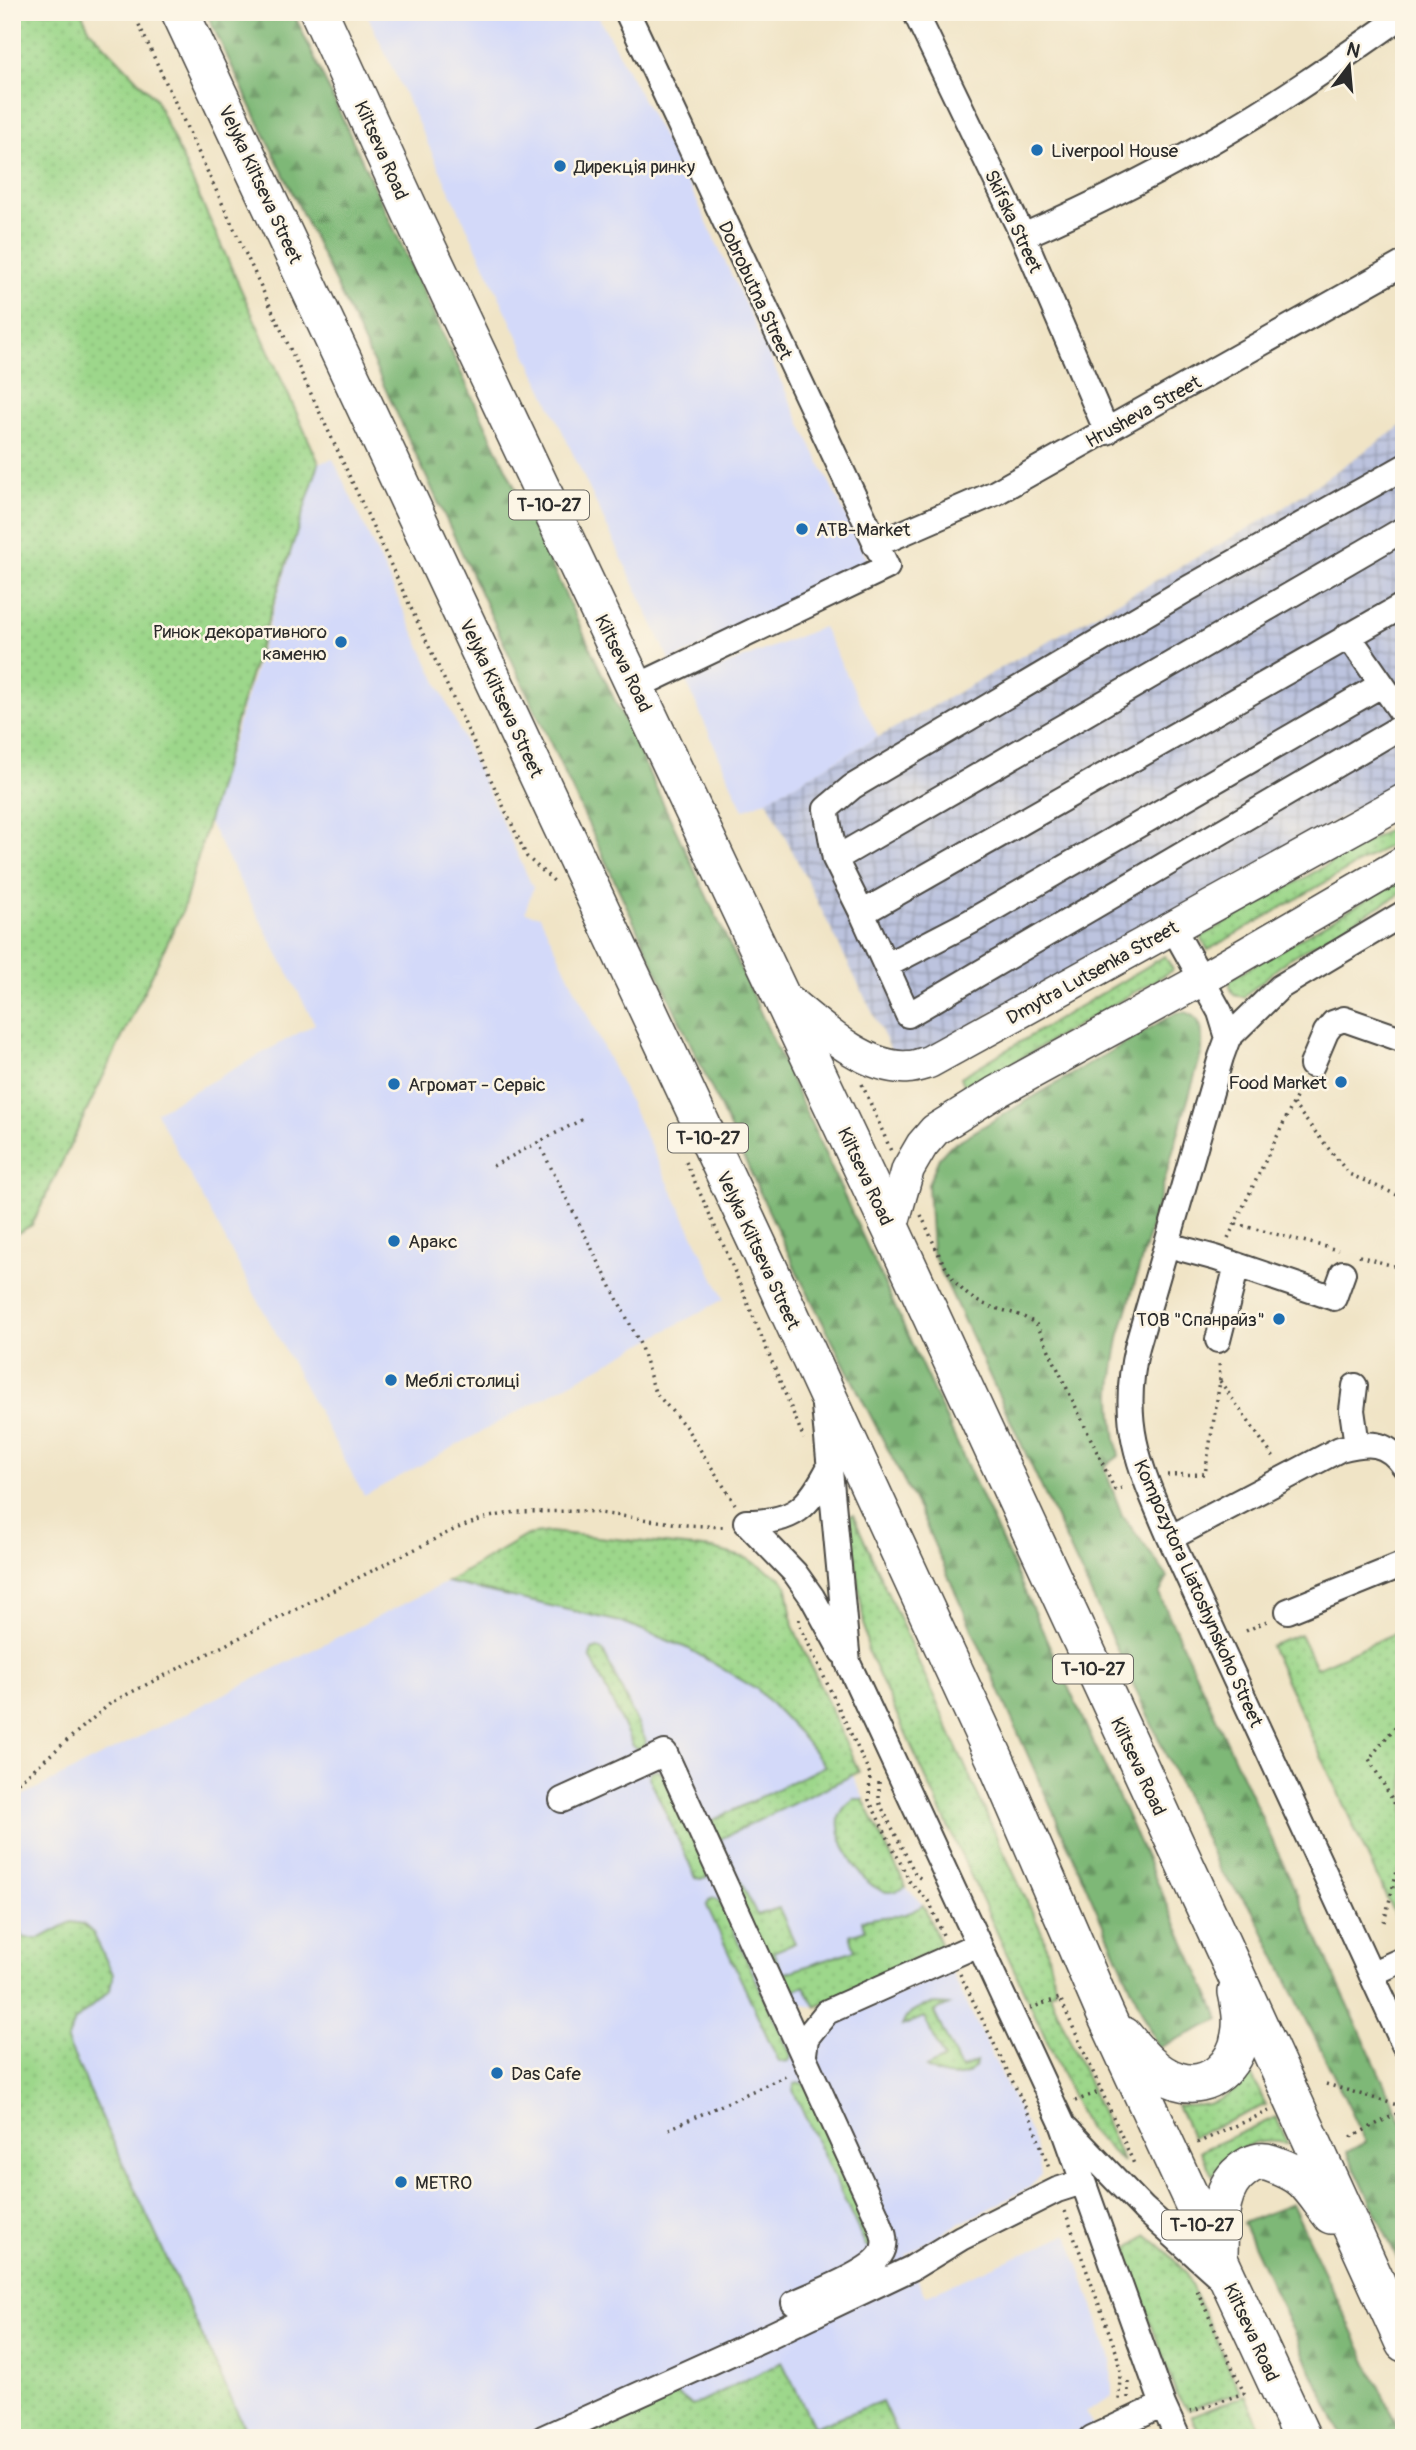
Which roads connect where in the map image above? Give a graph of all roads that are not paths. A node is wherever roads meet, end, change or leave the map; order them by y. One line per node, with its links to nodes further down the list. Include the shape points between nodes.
1 (180, 12): 35 (highway, Velyka Kiltseva Street / Т-10-27)
2 (319, 12): 15 (highway, Kiltseva Road / Т-10-27)
3 (627, 12): 11 (street, Dobrobutna Street)
4 (915, 12): 6 (street, Skifska Street)
5 (1404, 15): 6 (street, via 1234,129 1155,174)
6 (1023, 236): 8 (street, Skifska Street)
7 (1404, 263): 8 (street, Hrusheva Street)
8 (1107, 432): 11 (street, Hrusheva Street, via 995,493)
9 (1404, 467): 19 (street, via 852,787 826,809)
10 (1404, 529): 19 (street)
11 (875, 545): 15 (street, Dobrobutna Street, via 887,567)
12 (1404, 605): 13 (street)
13 (1348, 635): 14 (street); 21 (street)
14 (1381, 685): 16 (street); 24 (street, via 970,922)
15 (636, 687): 26 (highway, Kiltseva Road / Т-10-27)
16 (1404, 716)
17 (1404, 725): 24 (street, via 908,1015)
18 (1404, 800): 23 (main road, Dmytra Lutsenka Street)
19 (835, 859): 21 (street)
20 (1404, 862): 25 (main road)
21 (862, 913): 24 (street)
22 (1404, 913): 27 (street, via 1280,986)
23 (1173, 928): 25 (street); 26 (main road, Dmytra Lutsenka Street, via 929,1062 908,1067 881,1064 851,1048)
24 (887, 965)
25 (1201, 980): 27 (street, via 1220,1012); 30 (main road, via 935,1130 908,1169)
26 (782, 996): 30 (highway, Kiltseva Road / Т-10-27)
27 (1228, 1038): 31 (street, Kompozytora Liatoshynskoho Street)
28 (1404, 1040): 29 (street, via 1344,1019 1326,1032)
29 (1312, 1065)
30 (891, 1229): 47 (highway, Kiltseva Road / Т-10-27)
31 (1168, 1245): 33 (street); 40 (street, Kompozytora Liatoshynskoho Street, via 1130,1377 1129,1408 1146,1481)
32 (1348, 1260): 33 (street, via 1334,1298)
33 (1227, 1262): 34 (street)
34 (1218, 1340)
35 (821, 1384): 38 (street); 50 (highway, Kiltseva Road / Т-10-27, via 995,1759)
36 (1355, 1386): 37 (street, via 1352,1410)
37 (1357, 1445): 39 (street, via 1383,1447 1395,1453); 40 (street, via 1339,1449)
38 (830, 1466): 43 (street); 43 (street, via 819,1488 800,1509 771,1522 746,1522 795,1573)
39 (1404, 1466)
40 (1171, 1538): 48 (street, Kompozytora Liatoshynskoho Street)
41 (1404, 1564): 42 (street)
42 (1288, 1611)
43 (848, 1663): 45 (street)
44 (562, 1800): 49 (street, via 665,1753)
45 (978, 1944): 51 (street); 54 (street)
46 (1404, 1959): 48 (street)
47 (1232, 1965): 50 (highway, via 1242,2012 1240,2038 1223,2070 1212,2080 1194,2084 1161,2072 1144,2060); 56 (highway, Kiltseva Road / Т-10-27)
48 (1371, 1974): 52 (street, Kompozytora Liatoshynskoho Street)
49 (778, 2000): 51 (street, via 791,2009); 53 (street)
50 (1104, 2011): 57 (highway, Kiltseva Road / Т-10-27)
51 (827, 2012): 53 (street, via 806,2038)
52 (1404, 2045)
53 (806, 2059): 58 (street, via 885,2239 879,2259 871,2266)
54 (1067, 2113): 55 (street); 57 (street, via 1144,2209)
55 (1082, 2182): 60 (street); 61 (street, via 1057,2190 912,2268 757,2342)
56 (1361, 2251): 57 (highway, via 1302,2179 1264,2161 1235,2175 1227,2189); 59 (highway, Kiltseva Road / Т-10-27)
57 (1214, 2277): 63 (highway, Kiltseva Road / Т-10-27)
58 (794, 2303)
59 (1404, 2343)
60 (1175, 2419): 62 (street)
61 (543, 2438)
62 (1092, 2438)
63 (1301, 2438)

